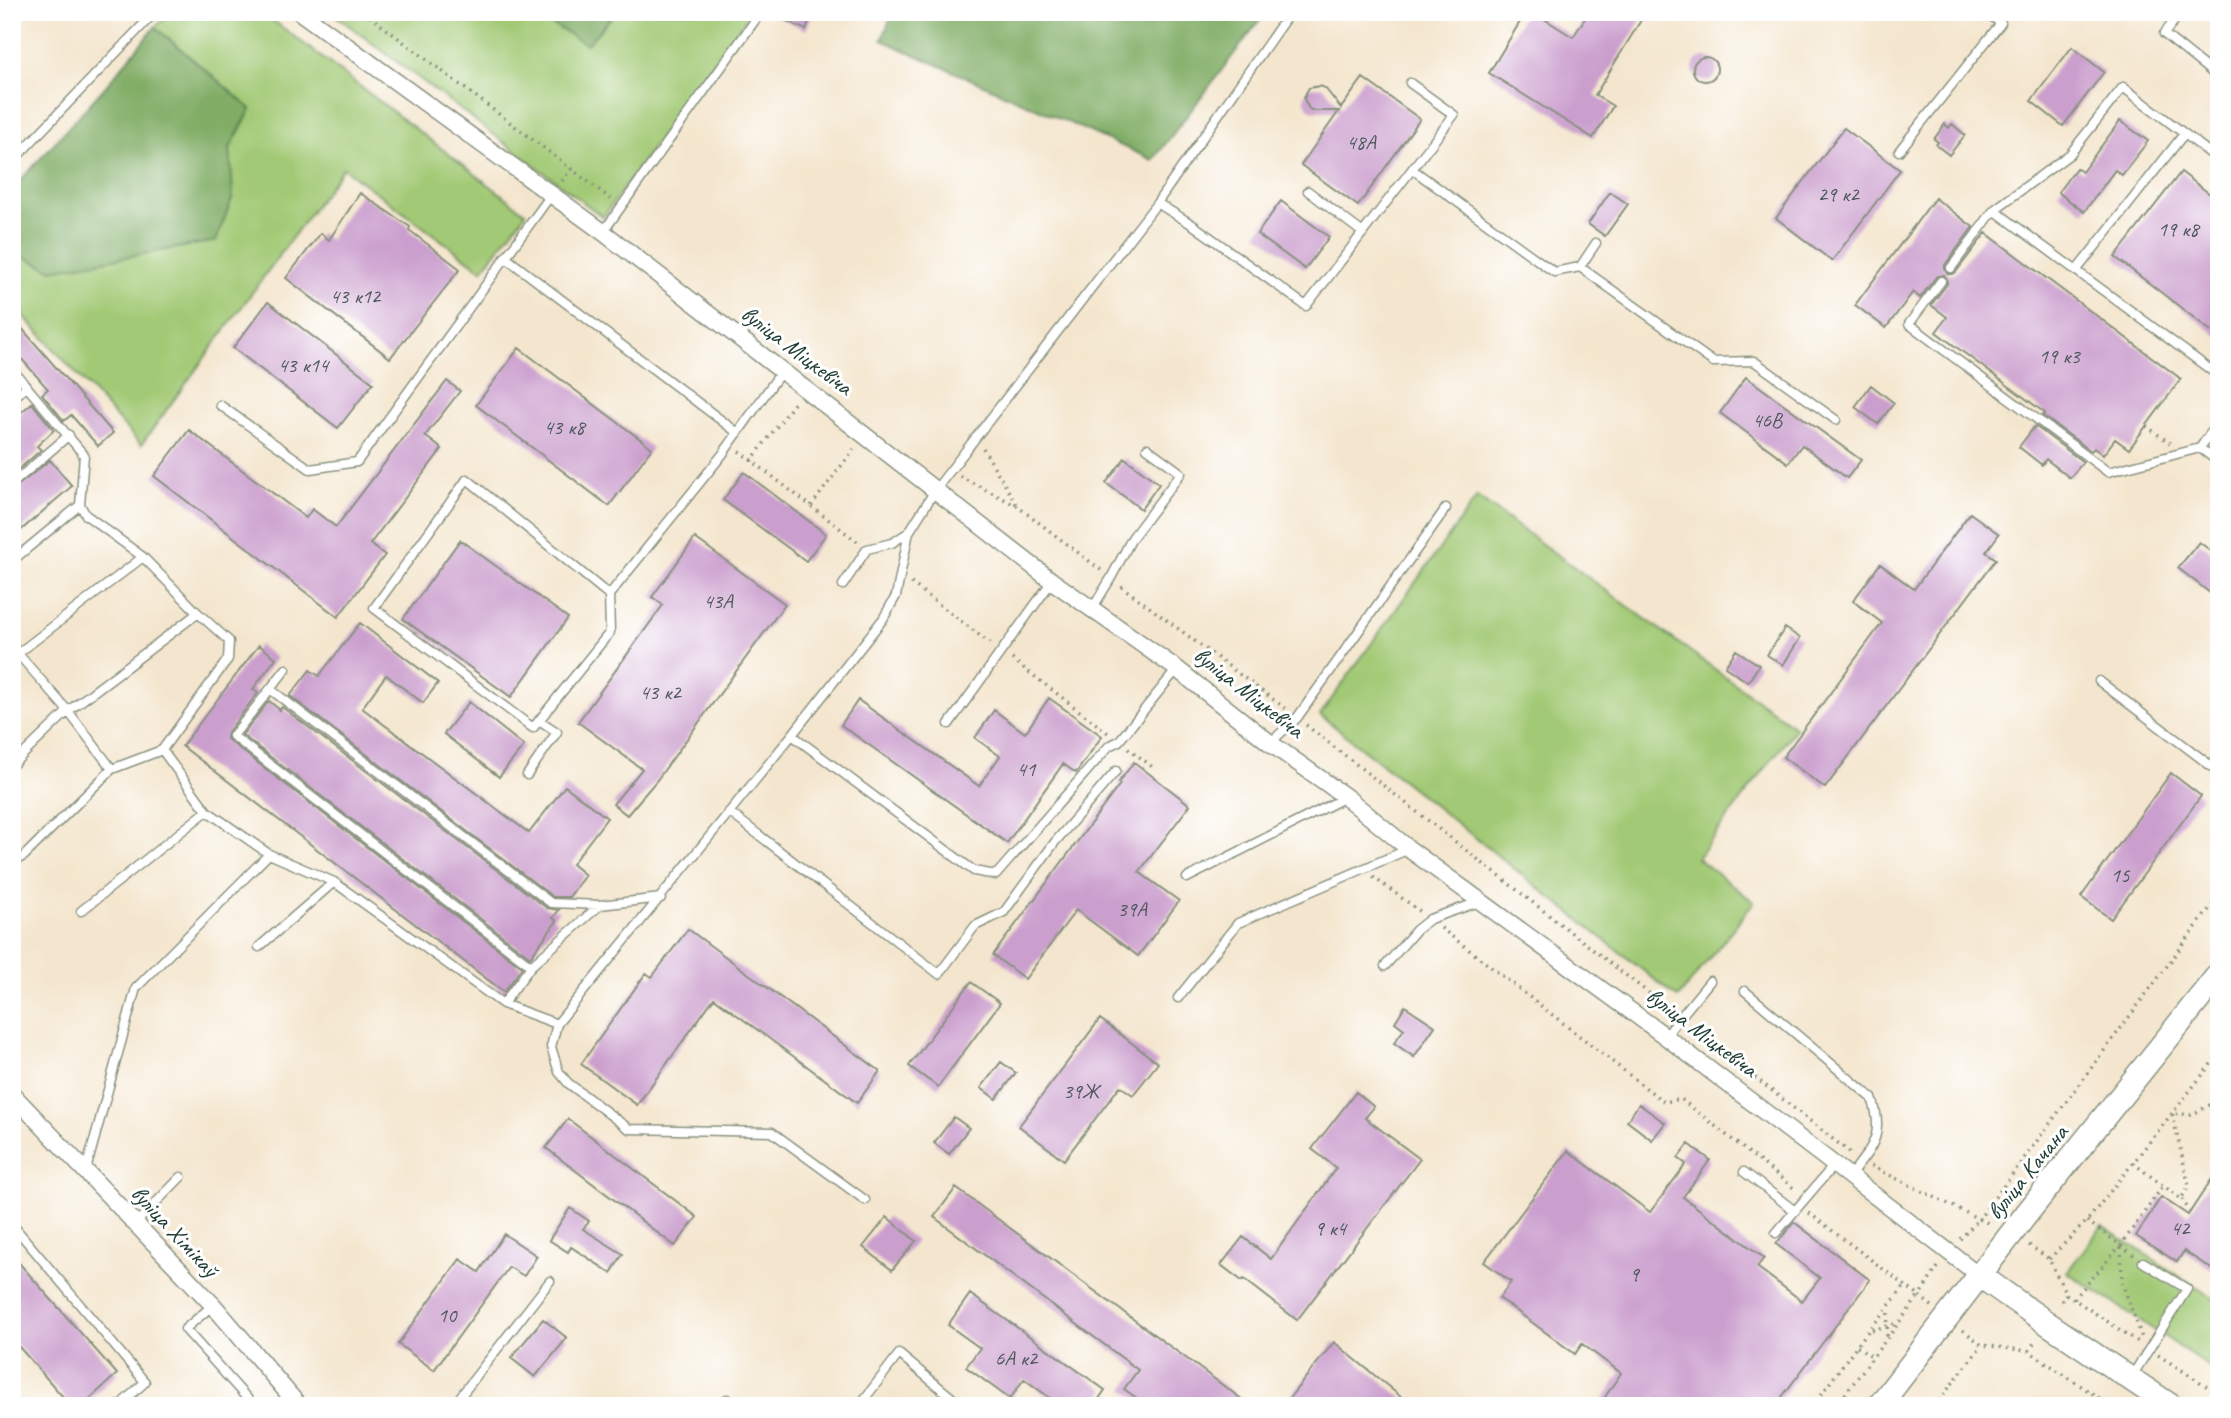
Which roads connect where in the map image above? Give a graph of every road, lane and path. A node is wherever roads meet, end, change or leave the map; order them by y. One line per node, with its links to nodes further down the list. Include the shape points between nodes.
1 (155, 12): 13 (lane)
2 (300, 12): 16 (street, вуліца Міцкевіча)
3 (364, 12): 18 (path)
4 (761, 12): 18 (lane)
5 (1290, 12): 17 (lane)
6 (1985, 12): 11 (lane, via 2001,23)
7 (2181, 12): 8 (lane, via 2164,34)
8 (2219, 78)
9 (1410, 83): 14 (lane, via 1454,115)
10 (2184, 134): 12 (lane); 19 (lane, via 2123,87 2070,153); 26 (lane)
11 (1899, 151)
12 (2219, 160)
13 (12, 162)
14 (1412, 169): 21 (lane); 24 (lane, via 1554,272)
15 (1308, 191): 21 (lane)
16 (551, 195): 20 (street, вуліца Міцкевіча); 23 (lane)
17 (1157, 202): 21 (lane, via 1306,306); 41 (lane)
18 (621, 207): 20 (lane)
19 (1994, 211): 25 (lane); 26 (lane)
20 (603, 232): 29 (street, вуліца Міцкевіча)
21 (1363, 233)
22 (1596, 243): 24 (lane)
23 (505, 257): 34 (lane, via 357,462 310,469); 38 (lane)
24 (1580, 267): 35 (lane, via 1713,362 1754,361)
25 (1951, 268)
26 (2076, 271): 30 (lane)
27 (1941, 281): 45 (lane, via 1909,324 2108,472)
28 (12, 369): 31 (lane)
29 (781, 372): 32 (street, вуліца Міцкевіча); 38 (lane)
30 (2219, 376)
31 (27, 386): 33 (lane); 39 (lane)
32 (805, 389): 40 (street, вуліца Міцкевіча); 46 (path)
33 (12, 399)
34 (220, 405)
35 (1836, 421)
36 (2219, 421): 44 (lane)
37 (2146, 426): 45 (path)
38 (738, 433): 42 (lane)
39 (69, 435): 49 (lane); 51 (lane, via 84,455)
40 (864, 435): 50 (street, вуліца Міцкевіча); 52 (path)
41 (975, 436): 48 (lane); 53 (path)
42 (730, 443): 46 (path); 63 (lane)
43 (1147, 448): 60 (lane, via 1181,473 1132,538)
44 (2200, 448): 45 (lane); 47 (lane)
45 (2183, 452)
46 (751, 461): 52 (path)
47 (2219, 462)
48 (949, 470): 50 (lane); 53 (path)
49 (12, 484)
50 (936, 489): 55 (lane); 61 (street, вуліца Міцкевіча)
51 (80, 505): 57 (lane, via 86,515); 58 (lane)
52 (811, 506): 56 (path)
53 (1017, 506): 60 (path)
54 (1446, 508): 73 (lane)
55 (909, 532): 56 (lane); 59 (lane)
56 (867, 549): 62 (lane)
57 (143, 557): 65 (lane); 67 (lane)
58 (12, 561)
59 (901, 576): 66 (path); 76 (lane, via 883,620)
60 (1111, 578): 64 (lane); 73 (path)
61 (1052, 581): 64 (street, вуліца Міцкевіча); 66 (lane)
62 (843, 585)
63 (609, 595): 74 (lane, via 610,632); 74 (lane, via 467,479 374,608 533,728)
64 (1091, 609): 69 (street, вуліца Міцкевіча)
65 (198, 613): 72 (lane); 79 (lane, via 229,640 228,659)
66 (1002, 652): 75 (lane); 77 (path)
67 (14, 653): 72 (lane)
68 (286, 669): 71 (lane)
69 (1177, 669): 77 (lane); 78 (street, вуліца Міцкевіча)
70 (2099, 681): 84 (lane)
71 (270, 689): 98 (lane, via 551,903); 102 (lane, via 233,736)
72 (68, 711): 80 (lane); 82 (lane)
73 (1297, 718): 78 (lane); 109 (path)
74 (539, 720): 85 (lane, via 557,732)
75 (949, 724)
76 (792, 735): 77 (lane, via 974,871 996,875); 88 (lane)
77 (1119, 741): 81 (path)
78 (1270, 743): 86 (street, вуліца Міцкевіча)
79 (163, 750): 82 (lane); 87 (lane)
80 (12, 765)
81 (1154, 768)
82 (112, 769): 91 (lane, via 24,856)
83 (1116, 771): 88 (lane, via 1055,842 1004,912 975,926 939,975)
84 (2219, 772)
85 (527, 775)
86 (1346, 797): 89 (street, вуліца Міцкевіча); 93 (lane)
87 (207, 811): 90 (lane); 99 (lane)
88 (729, 812): 96 (lane)
89 (1409, 849): 92 (lane); 97 (street, вуліца Міцкевіча)
90 (270, 855): 94 (lane); 119 (lane, via 136,988)
91 (12, 862)
92 (1364, 870): 100 (path); 107 (lane, via 1238,923)
93 (1188, 878)
94 (334, 882): 101 (lane); 108 (lane)
95 (2219, 896): 116 (path, via 1979,1219)
96 (661, 898): 98 (lane); 110 (lane)
97 (1481, 901): 100 (lane); 111 (street, вуліца Міцкевіча)
98 (600, 905): 102 (lane)
99 (81, 911)
100 (1430, 919): 103 (lane); 126 (path, via 1664,1102 1681,1100 1796,1190)
101 (259, 947)
102 (531, 966): 108 (lane)
103 (1385, 966)
104 (2219, 974): 135 (main road, вуліца Качана)
105 (1710, 981): 109 (lane)
106 (1745, 991): 116 (lane, via 1872,1098 1878,1131)
107 (1178, 998)
108 (503, 1004): 110 (lane)
109 (1680, 1018): 111 (lane); 116 (path)
110 (557, 1024): 124 (lane, via 551,1047 559,1072 629,1129 772,1132)
111 (1665, 1036): 118 (street, вуліца Міцкевіча)
112 (2219, 1054): 115 (path)
113 (12, 1094): 119 (street, вуліца Хімікаў)
114 (2219, 1100): 115 (path, via 2191,1115)
115 (2172, 1113): 117 (path); 125 (path, via 2189,1186)
116 (1861, 1161): 121 (lane)
117 (2133, 1163): 123 (path); 128 (path)
118 (1834, 1165): 121 (street, вуліца Міцкевіча); 126 (lane)
119 (86, 1170): 129 (street, вуліца Хімікаў)
120 (1744, 1172): 126 (lane)
121 (1850, 1176): 135 (street, вуліца Міцкевіча)
122 (181, 1177): 129 (lane)
123 (2163, 1186): 125 (path); 132 (path)
124 (865, 1199)
125 (2181, 1199): 127 (path)
126 (1797, 1209): 131 (lane); 137 (path)
127 (2190, 1212)
128 (2087, 1221): 132 (path); 133 (path)
129 (136, 1223): 139 (street, вуліца Хімікаў)
130 (12, 1224): 151 (lane, via 145,1382)
131 (1776, 1233)
132 (2121, 1245): 134 (path); 138 (path); 145 (path, via 2122,1282)
133 (2049, 1259)
134 (2144, 1262): 150 (lane, via 2187,1289)
135 (1979, 1275): 150 (main road, вуліца Міцкевіча); 159 (main road, вуліца Качана)
136 (550, 1281): 154 (lane)
137 (1905, 1286): 140 (path); 141 (path, via 1919,1296)
138 (2074, 1299)
139 (213, 1305): 152 (lane, via 185,1329); 153 (street, вуліца Хімікаў)
140 (1888, 1308): 142 (path); 143 (path)
141 (1899, 1322): 142 (path); 144 (path)
142 (1888, 1326): 143 (path); 144 (path)
143 (1870, 1331): 146 (path)
144 (1887, 1338): 149 (path)
145 (2144, 1340)
146 (1857, 1345): 149 (path); 157 (path)
147 (1982, 1345): 160 (path)
148 (2029, 1351): 161 (path)
149 (1873, 1357): 158 (path)
150 (2130, 1378): 162 (main road, вуліца Міцкевіча)
151 (118, 1406)
152 (254, 1406)
153 (299, 1406)
154 (453, 1406)
155 (859, 1406): 156 (lane, via 899,1354)
156 (962, 1406)
157 (1813, 1406)
158 (1836, 1406)
159 (1879, 1406)
160 (1935, 1406)
161 (2111, 1406)
162 (2171, 1406)

